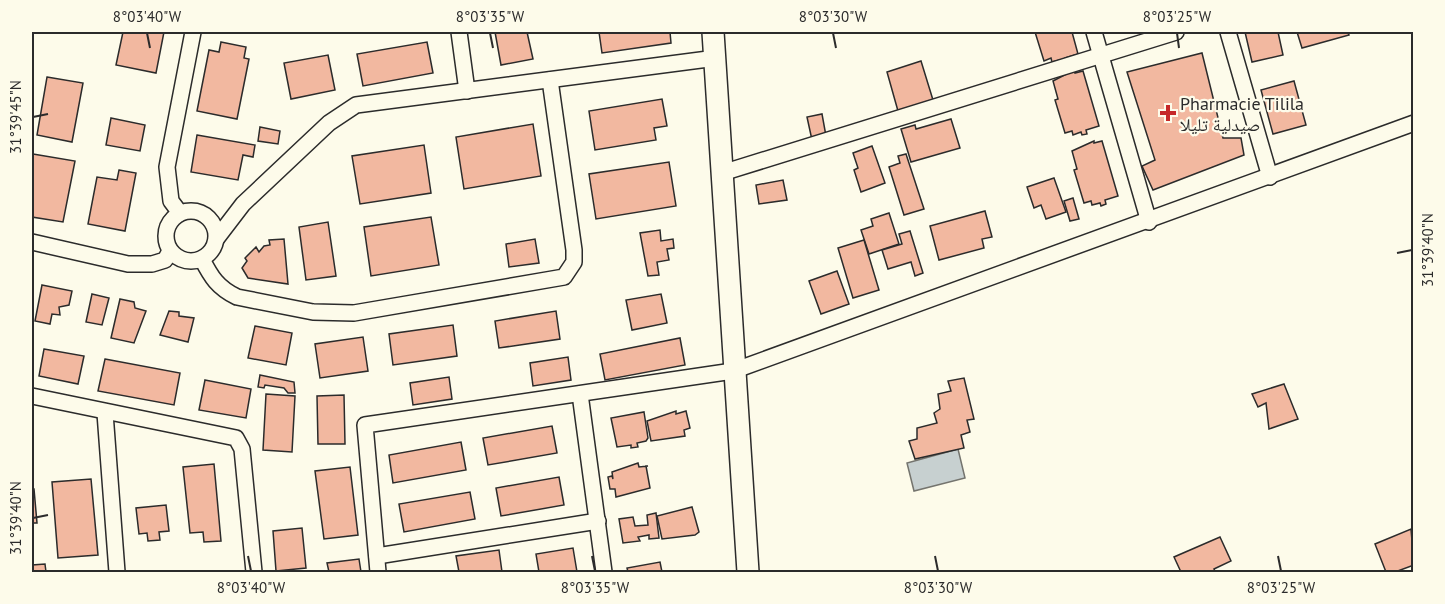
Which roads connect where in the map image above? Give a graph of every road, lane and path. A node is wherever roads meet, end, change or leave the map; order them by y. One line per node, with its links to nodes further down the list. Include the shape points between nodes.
1 (193, 32): 14 (street, via 167,167 171,201)
2 (459, 32): 10 (street)
3 (713, 32): 8 (street)
4 (1094, 32): 7 (street)
5 (1176, 32): 7 (street)
6 (1228, 32): 13 (street)
7 (1101, 55): 12 (street); 15 (street)
8 (716, 58): 9 (street); 12 (street)
9 (550, 80): 10 (street); 19 (street, via 574,250 574,262 564,277 334,314 237,297 222,290)
10 (467, 91): 16 (street, via 371,102 347,109 243,204)
11 (1413, 123): 13 (street)
12 (722, 173): 20 (street)
13 (1270, 177): 15 (street)
14 (180, 213): 16 (street, via 188,210 205,215 212,221); 18 (street, via 167,226 166,243)
15 (1149, 222): 20 (street)
16 (217, 238): 19 (street)
17 (32, 242): 18 (street, via 141,265 165,260)
18 (170, 251): 19 (street, via 185,261)
19 (202, 259)
20 (733, 371): 21 (street); 30 (street)
21 (580, 394): 24 (street); 25 (street, via 364,425)
22 (32, 396): 23 (street)
23 (105, 412): 26 (street); 27 (street, via 233,436 238,441 242,449)
24 (598, 521): 25 (street); 29 (street)
25 (377, 556): 28 (street)
26 (117, 573)
27 (254, 573)
28 (378, 573)
29 (604, 573)
30 (748, 573)

